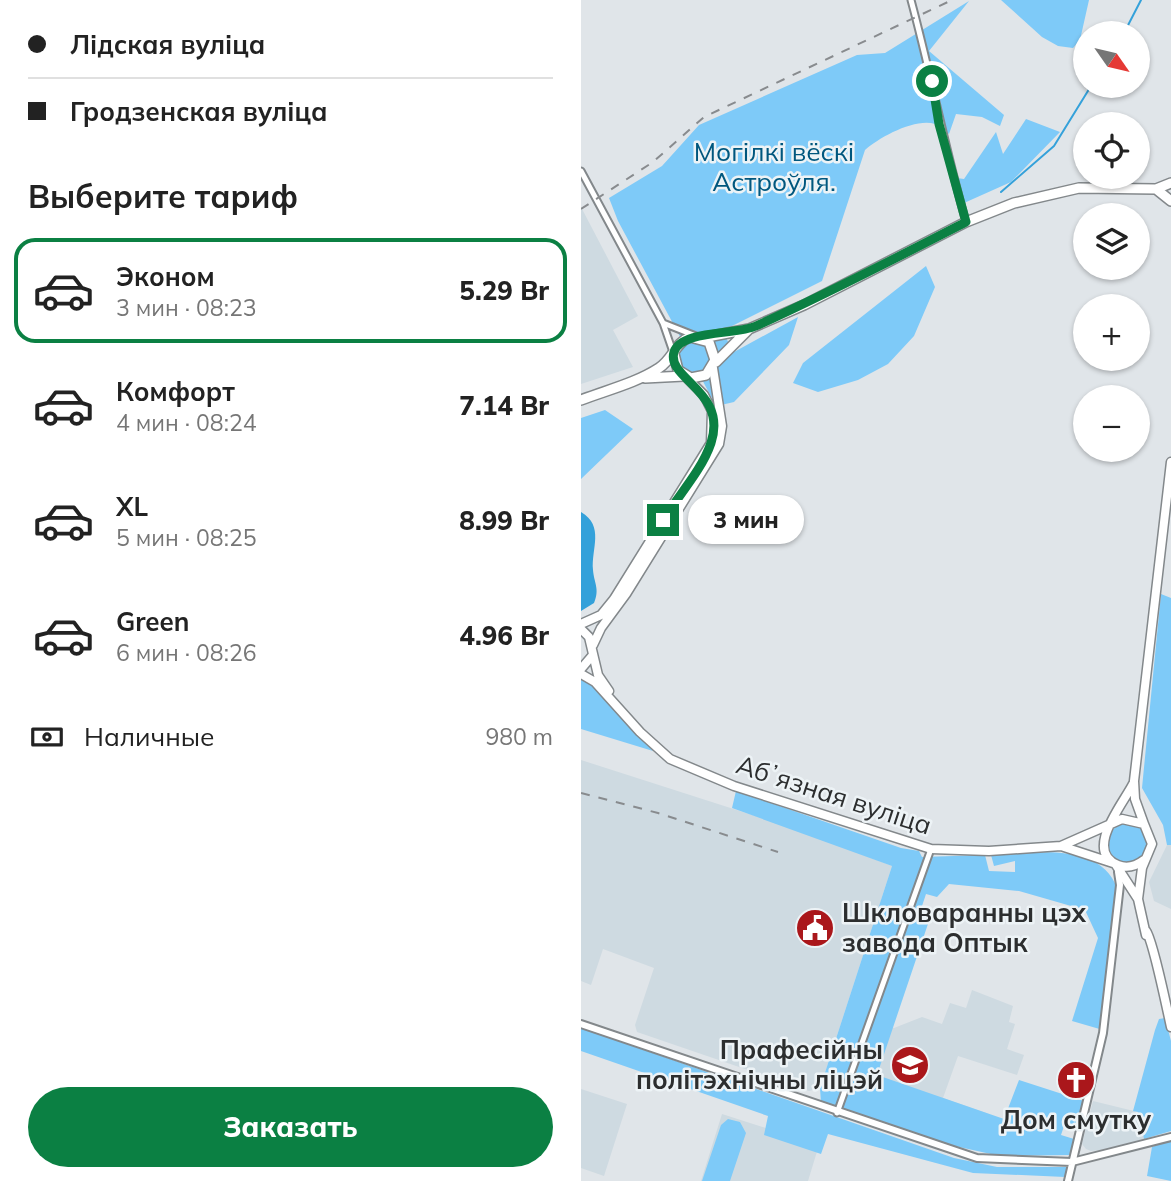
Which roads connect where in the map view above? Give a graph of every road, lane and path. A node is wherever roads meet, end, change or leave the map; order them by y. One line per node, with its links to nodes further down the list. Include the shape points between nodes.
1 (911, 0): 6 (street)
2 (581, 171): 7 (street)
3 (1171, 183): 4 (highway)
4 (1156, 189): 5 (highway); 6 (highway, via 1052,192)
5 (1171, 201)
6 (966, 222): 8 (highway)
7 (663, 323): 9 (street); 10 (street)
8 (749, 329): 9 (highway); 11 (highway)
9 (700, 337): 10 (highway, via 683,340); 11 (highway, via 713,348)
10 (674, 354): 12 (highway, via 675,367); 13 (highway)
11 (714, 366): 12 (highway, via 701,377); 15 (main road)
12 (685, 376): 13 (highway); 15 (main road)
13 (643, 378): 14 (highway)
14 (581, 400)
15 (717, 415): 17 (main road, via 711,443 632,572 601,615); 18 (main road, via 719,444)
16 (1171, 462): 23 (main road)
17 (581, 627): 18 (main road)
18 (593, 645): 19 (main road, Абʼязная вуліца)
19 (592, 656): 20 (main road); 22 (main road, Абʼязная вуліца, via 598,675)
20 (581, 668)
21 (581, 674): 22 (main road, Абʼязная вуліца)
22 (620, 708): 27 (main road, Абʼязная вуліца, via 640,732 683,766)
23 (1134, 781): 24 (main road); 25 (main road)
24 (1143, 824): 25 (main road, via 1130,818); 28 (main road, via 1151,837)
25 (1109, 826): 26 (main road, Абʼязная вуліца); 29 (main road, via 1103,843)
26 (1061, 846): 27 (main road, Абʼязная вуліца); 29 (main road, Абʼязная вуліца)
27 (931, 849): 35 (street)
28 (1146, 858): 29 (main road, via 1135,866); 31 (main road)
29 (1115, 864): 30 (main road); 32 (street, via 1120,875)
30 (1132, 886): 31 (main road); 32 (street, via 1124,888)
31 (1139, 899): 34 (main road)
32 (1119, 904): 37 (street, via 1103,1033)
33 (581, 1024): 35 (street)
34 (1171, 1027)
35 (837, 1113): 37 (street, via 977,1158)
36 (1171, 1137): 37 (street)
37 (1072, 1162): 38 (street)
38 (1068, 1181)

